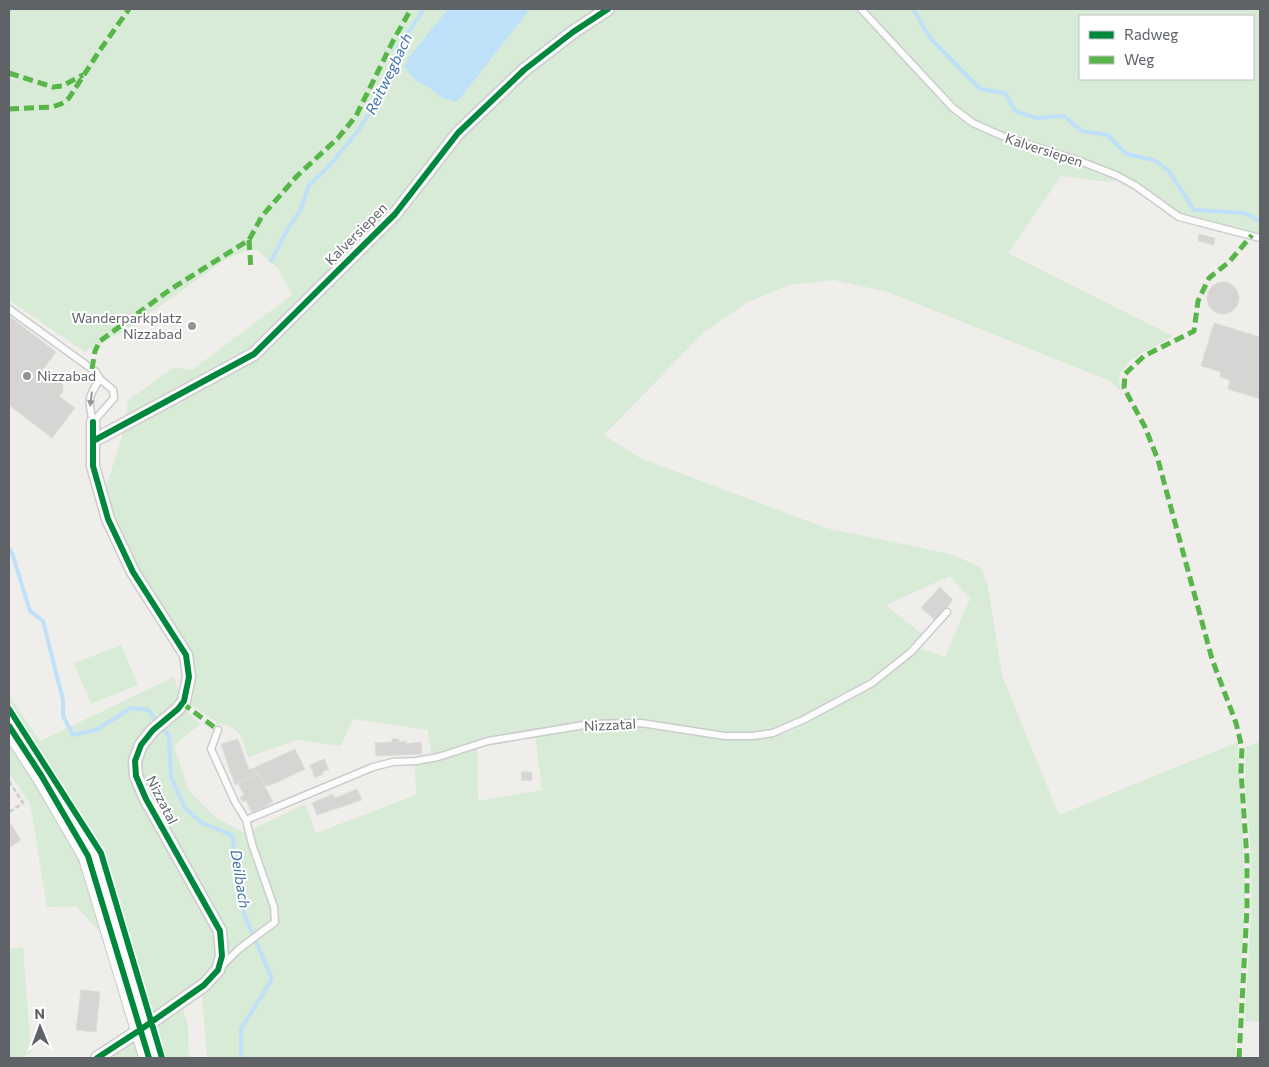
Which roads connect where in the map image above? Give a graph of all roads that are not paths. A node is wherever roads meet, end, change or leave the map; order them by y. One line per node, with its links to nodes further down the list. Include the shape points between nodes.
1 (608, 9): 7 (street, Kalversiepen, via 524,70 458,133 395,214 254,354)
2 (861, 9): 3 (lane, Kalversiepen, via 953,108 973,123 1118,176 1179,216)
3 (1260, 238)
4 (9, 309): 5 (lane, via 92,369)
5 (100, 379): 6 (lane, one-way to 6, via 90,394); 6 (lane, via 113,390 114,398)
6 (93, 422): 7 (street, Nizzatal)
7 (93, 441): 12 (street, Nizzatal, via 93,466 108,519 133,572 186,655 190,677 184,700 141,745 135,761 136,776 220,930 222,956)
8 (947, 612): 11 (lane, Nizzatal, via 911,652 872,684 773,733 725,736 641,723 590,724 488,741 438,757 373,767)
9 (9, 726): 13 (main road, via 88,856)
10 (218, 730): 11 (lane, via 211,749)
11 (246, 820): 12 (lane, via 274,907 275,922 239,949)
12 (218, 970): 13 (street, via 204,985)
13 (140, 1030): 14 (street); 15 (main road)
14 (96, 1058)
15 (149, 1058)

